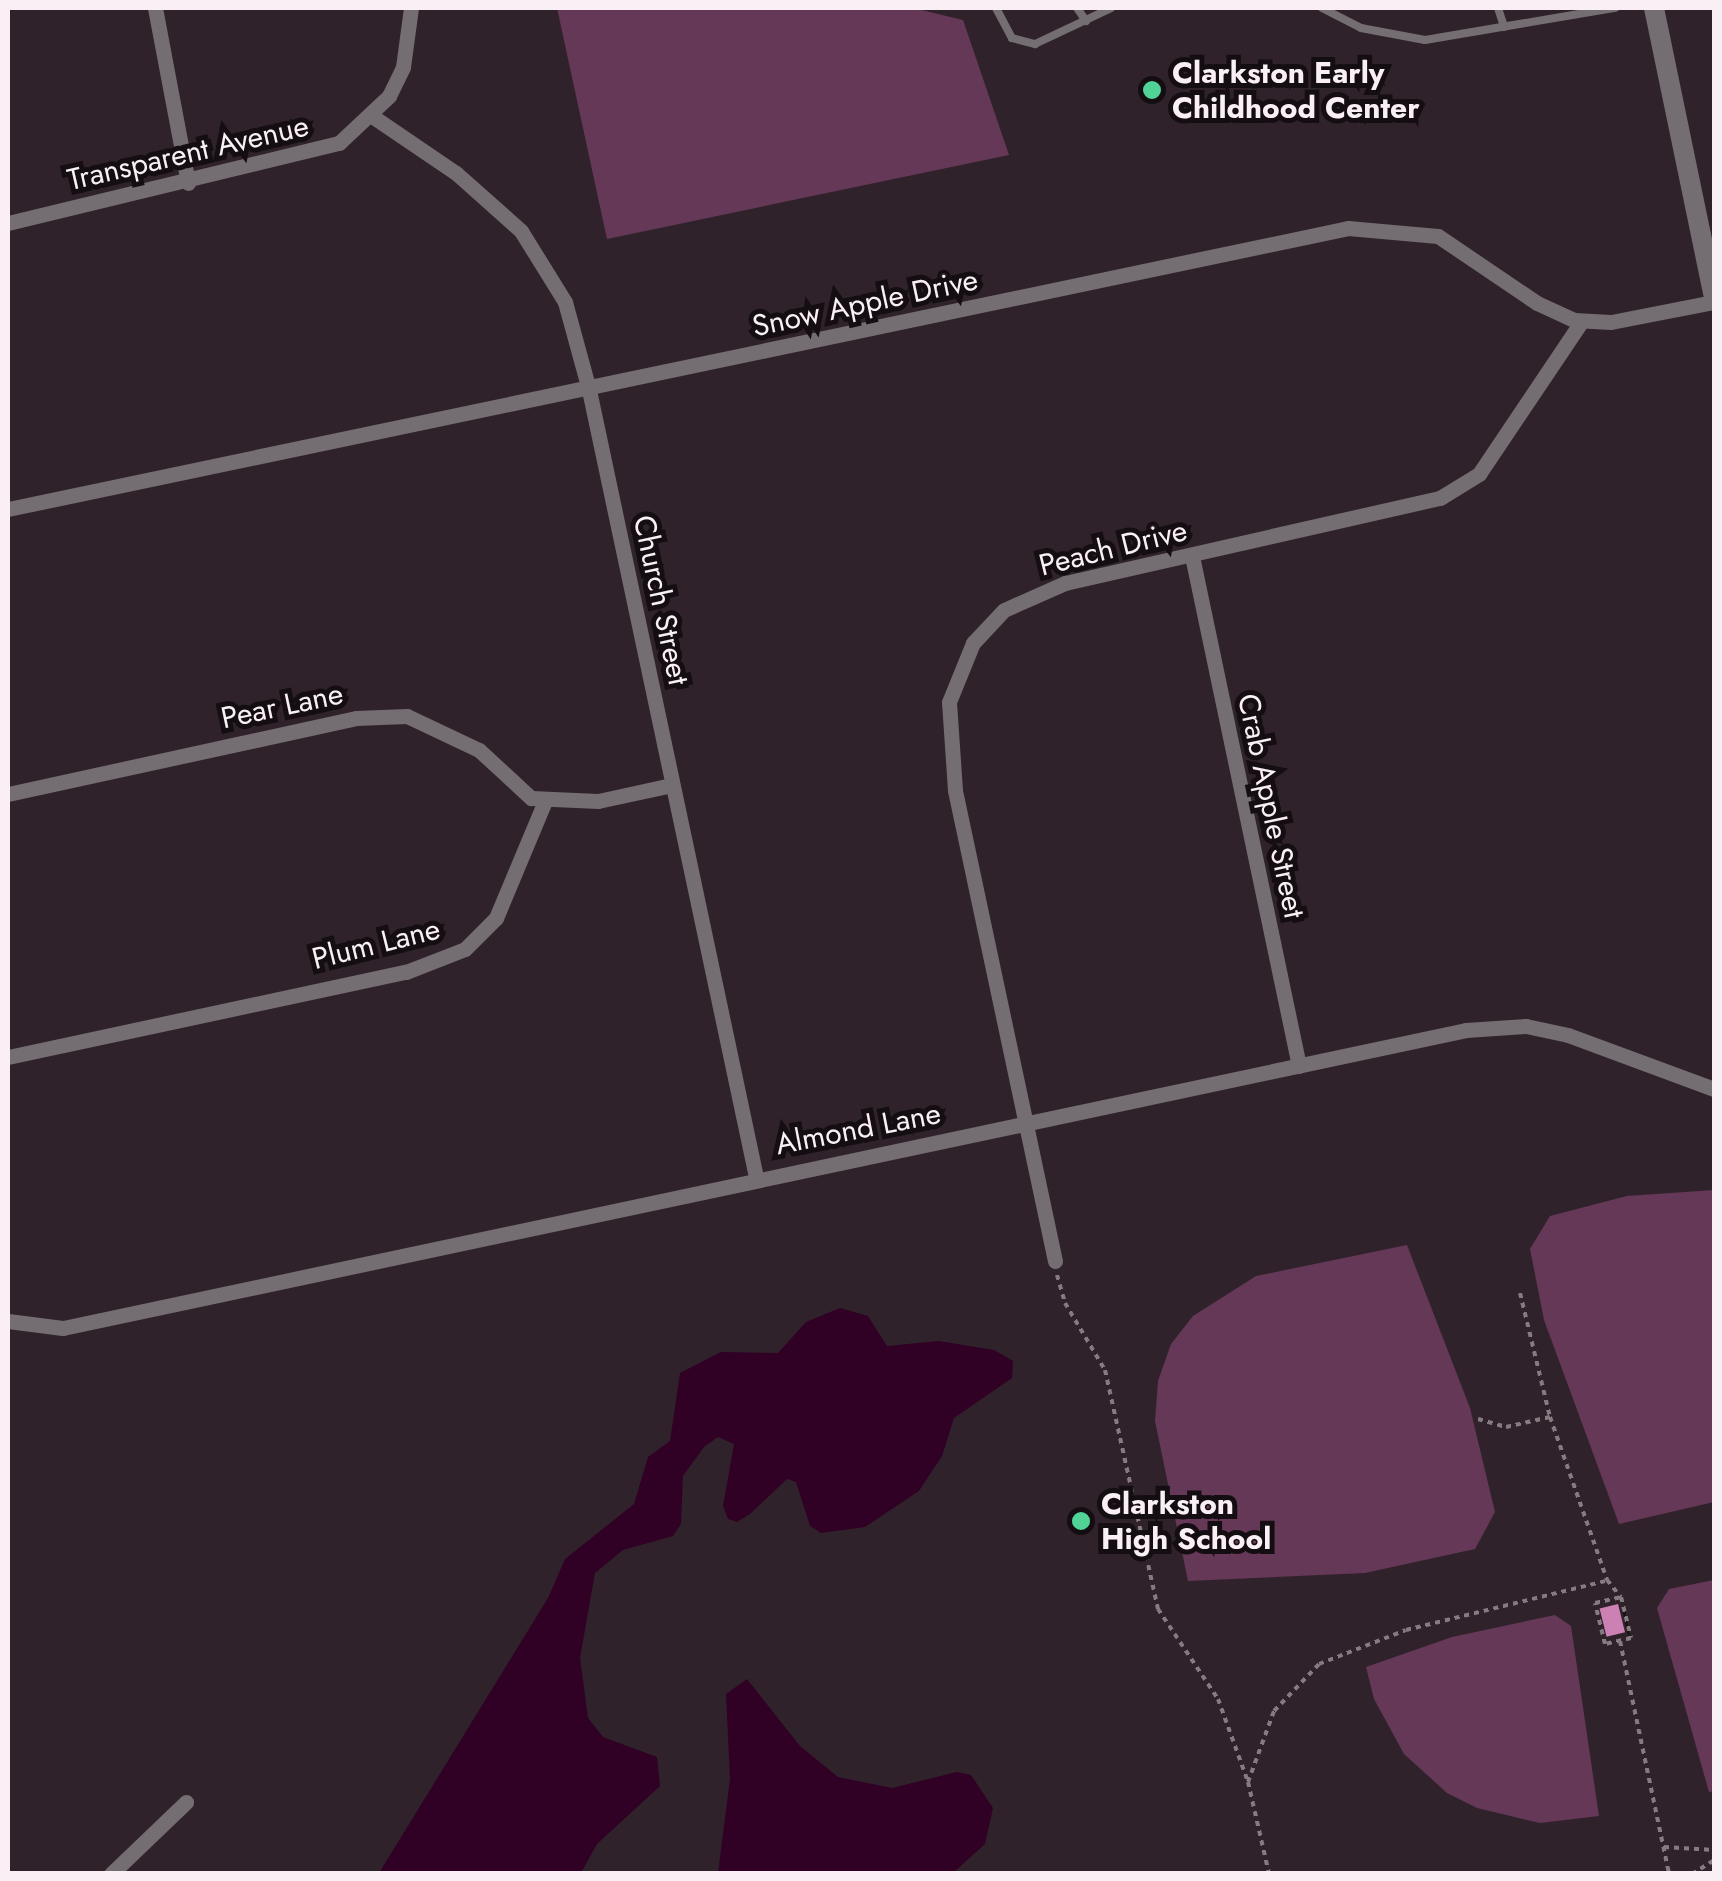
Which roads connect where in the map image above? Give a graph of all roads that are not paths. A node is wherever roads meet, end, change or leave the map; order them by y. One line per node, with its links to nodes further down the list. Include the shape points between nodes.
1 (156, 8): 13 (street)
2 (411, 8): 12 (street, Transparent Avenue, via 403,67)
3 (996, 8): 10 (lane, via 1012,38 1035,44)
4 (1077, 8): 10 (lane)
5 (1111, 8): 10 (lane)
6 (1322, 8): 11 (lane, via 1362,28 1425,40)
7 (1498, 8): 11 (lane)
8 (1615, 8): 11 (lane)
9 (1654, 8): 15 (street)
10 (1086, 21)
11 (1504, 27)
12 (372, 116): 13 (street, Transparent Avenue, via 314,154); 17 (street, Church Street, via 456,173 521,232 564,302)
13 (188, 183): 14 (street, Transparent Avenue)
14 (8, 223)
15 (1714, 301): 16 (street, Snow Apple Drive, via 1611,322)
16 (1582, 321): 17 (street, Snow Apple Drive, via 1536,303 1438,236 1348,228); 19 (street, Peach Drive, via 1479,474 1440,498)
17 (589, 390): 18 (street, Snow Apple Drive); 20 (street, Church Street)
18 (8, 510)
19 (1192, 556): 24 (street, Crab Apple Street); 26 (street, Peach Drive, via 1065,582 1004,610 973,643 949,702 955,790)
20 (672, 785): 22 (street, via 598,802); 27 (street, Church Street)
21 (8, 794): 22 (street, Pear Lane, via 356,718 407,716 453,733 516,788)
22 (544, 801): 23 (street, Plum Lane, via 496,918 478,941 455,954 406,972)
23 (8, 1057)
24 (1298, 1066): 25 (street, Almond Lane, via 1466,1030 1526,1026); 26 (street, Almond Lane)
25 (1714, 1089)
26 (1027, 1123): 27 (street, Almond Lane); 28 (street, Peach Drive)
27 (756, 1177): 29 (street, Almond Lane, via 63,1328)
28 (1055, 1261)
29 (8, 1321)
30 (186, 1802): 31 (street)
31 (112, 1874)

